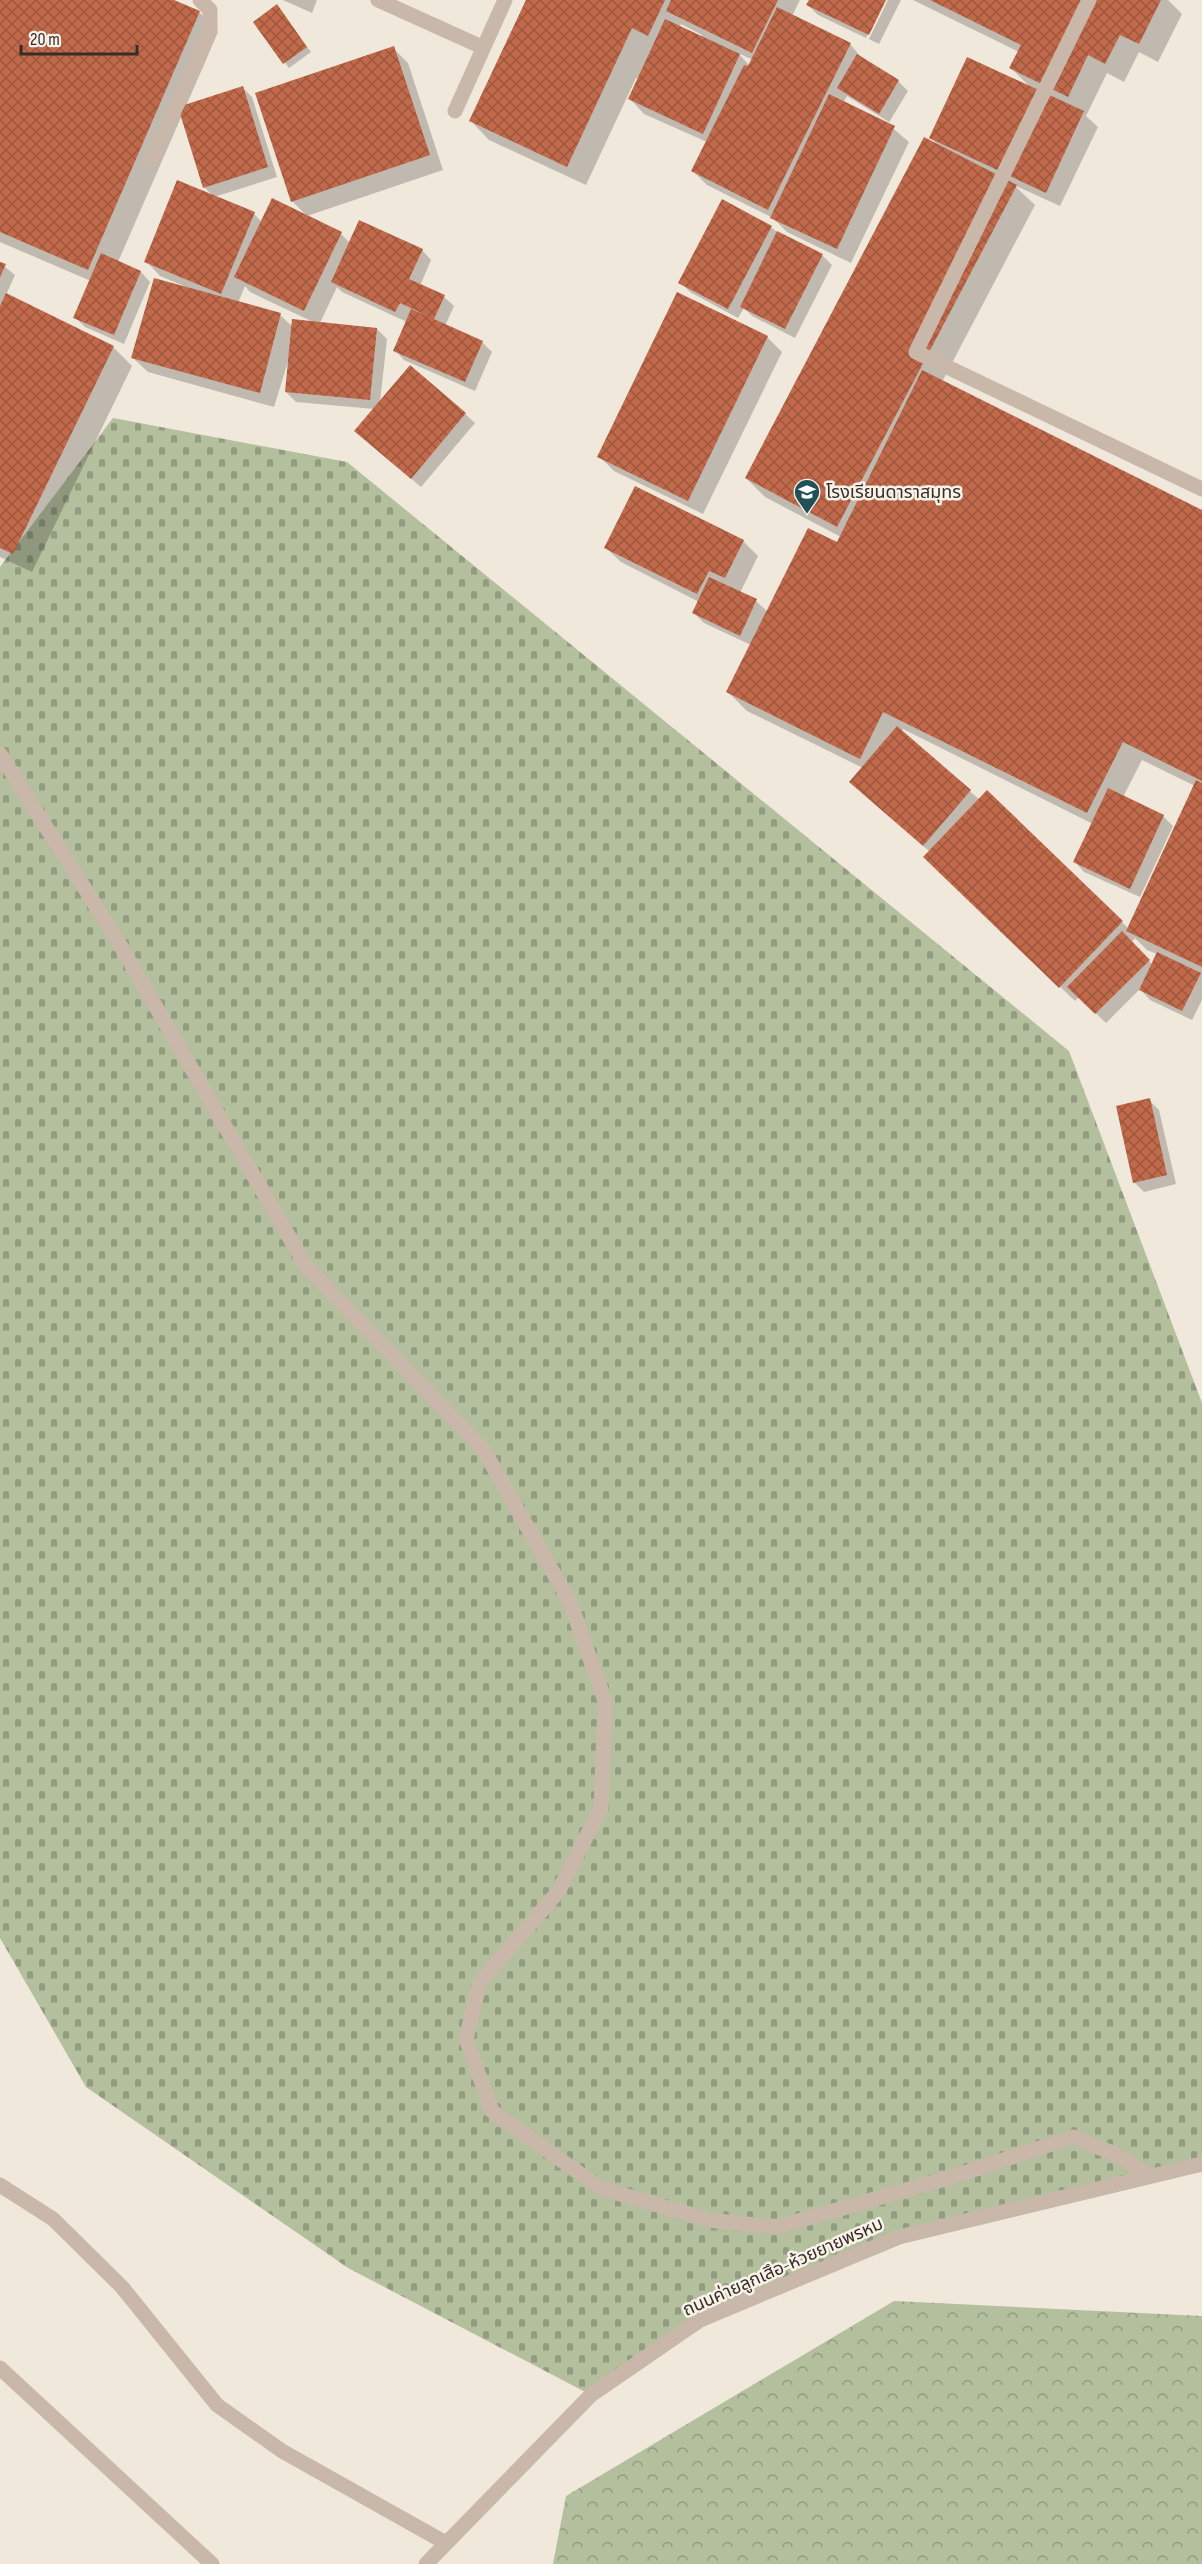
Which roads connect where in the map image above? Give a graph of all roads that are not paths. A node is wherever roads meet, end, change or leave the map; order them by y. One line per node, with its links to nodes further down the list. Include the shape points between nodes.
1 (200, 0): 7 (street, via 210,10 210,30)
2 (378, 0): 5 (street)
3 (505, 0): 5 (street)
4 (1089, 0): 8 (street, via 916,352)
5 (482, 47): 6 (street)
6 (455, 111)
7 (151, 160)
8 (1202, 489)
9 (0, 754): 11 (street, via 116,938 306,1266 483,1449 570,1602 605,1701 601,1808 558,1892 480,1982 466,2039 492,2111 600,2188 708,2220 777,2227 952,2177 1072,2137 1115,2154)
10 (1202, 2164): 11 (street, ถนนค่ายลูกเสึอ-ห้วยยายพรหม)
11 (1150, 2176): 14 (street, ถนนค่ายลูกเสึอ-ห้วยยายพรหม, via 899,2237 700,2320 591,2395)
12 (0, 2185): 14 (street, via 53,2219 122,2287 217,2405 282,2451)
13 (0, 2368): 15 (street)
14 (446, 2543): 16 (street, ถนนค่ายลูกเสึอ-ห้วยยายพรหม)
15 (212, 2564)
16 (426, 2564)

